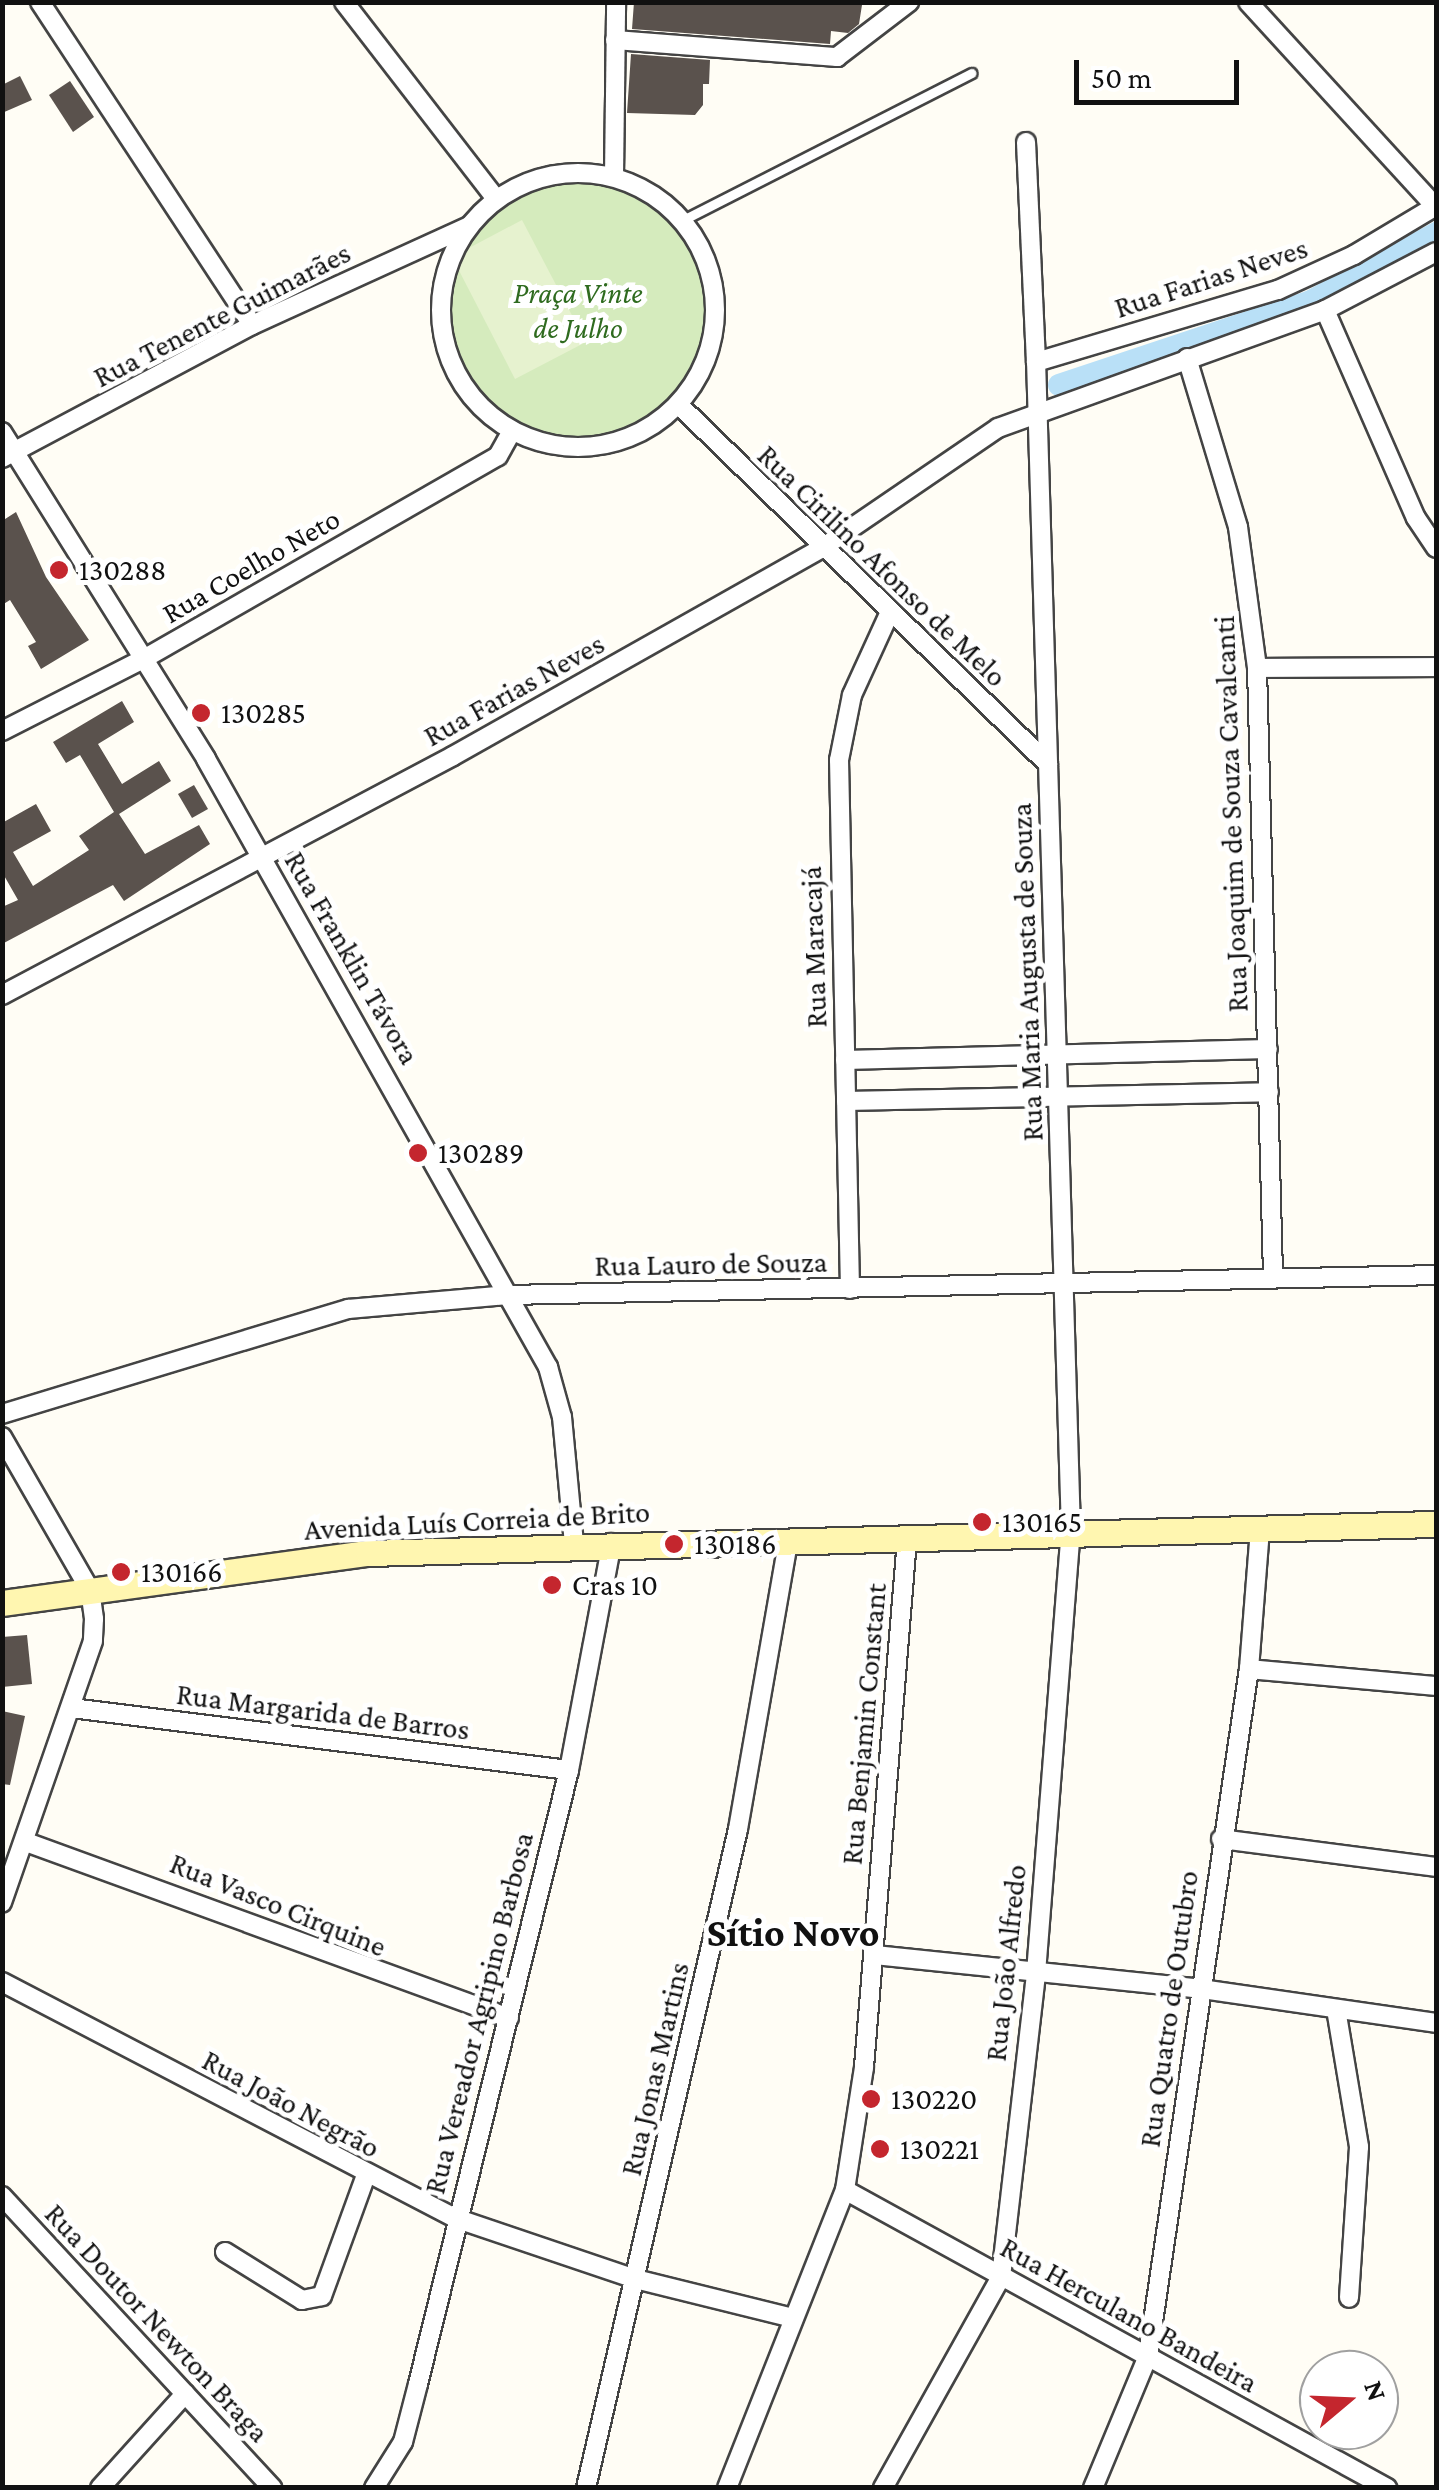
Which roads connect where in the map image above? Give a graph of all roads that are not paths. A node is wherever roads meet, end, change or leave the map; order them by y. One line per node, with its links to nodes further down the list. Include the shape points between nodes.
1 (40, 2): 16 (street)
2 (344, 2): 10 (street)
3 (616, 2): 6 (street)
4 (909, 2): 6 (street, via 837,57)
5 (1248, 2): 11 (street)
6 (614, 40): 9 (street)
7 (972, 73): 12 (lane)
8 (1026, 142): 18 (street)
9 (614, 177): 10 (street, via 538,178); 12 (street, via 651,194)
10 (496, 198): 13 (street)
11 (1436, 206): 18 (street, Rua Farias Neves, via 1278,290)
12 (681, 221): 19 (street, via 713,285 714,328 701,372)
13 (469, 226): 16 (street, Rua Tenente Guimarães); 21 (street, via 442,292 441,324 461,382)
14 (1436, 252): 15 (street, Rua Farias Neves)
15 (1324, 310): 17 (street, Rua Farias Neves); 25 (street, via 1416,518)
16 (252, 324): 23 (street, Rua Tenente Guimarães)
17 (1187, 358): 20 (street, Rua Farias Neves); 29 (street, Rua Joaquim de Souza Cavalcanti, via 1238,526)
18 (1036, 362): 20 (street)
19 (679, 404): 21 (street, via 645,431 602,446 554,446); 24 (street, Rua Cirilino Afonso de Melo)
20 (1038, 410): 24 (street, Rua Farias Neves, via 942,463); 31 (street, Rua Maria Augusta de Souza)
21 (512, 431): 27 (street, Rua Coelho Neto, via 498,456)
22 (2, 432): 23 (street, Rua Franklin Távora)
23 (9, 455): 27 (street, Rua Franklin Távora)
24 (822, 548): 26 (street, Rua Cirilino Afonso de Melo); 32 (street, Rua Farias Neves)
25 (1436, 548)
26 (890, 612): 31 (street, Rua Cirilino Afonso de Melo); 36 (street, Rua Maracajá, via 852,695 839,760)
27 (147, 657): 30 (street, Rua Coelho Neto); 32 (street, Rua Franklin Távora)
28 (1436, 666): 29 (street)
29 (1256, 668): 34 (street, Rua Joaquim de Souza Cavalcanti)
30 (2, 730)
31 (1048, 764): 35 (street, Rua Maria Augusta de Souza)
32 (261, 856): 33 (street, Rua Farias Neves); 44 (street, Rua Franklin Távora)
33 (2, 995)
34 (1268, 1049): 35 (street); 37 (street, Rua Joaquim de Souza Cavalcanti)
35 (1057, 1054): 36 (street); 38 (street, Rua Maria Augusta de Souza)
36 (846, 1060): 39 (street, Rua Maracajá)
37 (1269, 1092): 38 (street); 41 (street, Rua Joaquim de Souza Cavalcanti)
38 (1057, 1097): 39 (street); 42 (street, Rua Maria Augusta de Souza)
39 (846, 1101): 43 (street, Rua Maracajá)
40 (1436, 1275): 41 (street, Rua Lauro de Souza)
41 (1273, 1276): 42 (street, Rua Lauro de Souza)
42 (1068, 1285): 43 (street, Rua Lauro de Souza); 49 (street, Rua Maria Augusta de Souza)
43 (850, 1289): 44 (street, Rua Lauro de Souza)
44 (508, 1294): 45 (street, Rua Lauro de Souza, via 348,1309); 51 (street, Rua Franklin Távora, via 557,1392)
45 (2, 1414)
46 (2, 1436): 54 (street)
47 (1436, 1524): 48 (main road, Avenida Luís Correia de Brito)
48 (1260, 1528): 49 (main road, Avenida Luís Correia de Brito); 56 (street, Rua Quatro de Outubro)
49 (1071, 1532): 50 (main road, Avenida Luís Correia de Brito); 65 (street, Rua João Alfredo)
50 (907, 1539): 53 (main road, Avenida Luís Correia de Brito); 64 (street, Rua Benjamin Constant)
51 (574, 1543): 52 (main road, Avenida Luís Correia de Brito); 54 (main road, Avenida Luís Correia de Brito, via 368,1553)
52 (612, 1543): 53 (main road, Avenida Luís Correia de Brito); 59 (street, Rua Vereador Agripino Barbosa)
53 (788, 1543): 77 (street, Rua Jonas Martins, via 756,1744)
54 (90, 1590): 55 (main road, Avenida Luís Correia de Brito); 58 (street, via 93,1640)
55 (2, 1603)
56 (1249, 1668): 57 (street); 60 (street, Rua Quatro de Outubro)
57 (1436, 1686)
58 (71, 1708): 59 (street, Rua Margarida de Barros); 61 (street)
59 (569, 1770): 69 (street, Rua Vereador Agripino Barbosa)
60 (1222, 1840): 62 (street); 67 (street, Rua Quatro de Outubro)
61 (26, 1842): 63 (street); 69 (street, Rua Vasco Cirquine)
62 (1436, 1867)
63 (2, 1902)
64 (874, 1954): 65 (street); 72 (street, Rua Benjamin Constant)
65 (1036, 1973): 67 (street); 76 (street, Rua João Alfredo)
66 (2, 1982): 71 (street, Rua João Negrão)
67 (1200, 1989): 68 (street); 80 (street, Rua Quatro de Outubro)
68 (1336, 2009): 70 (street); 78 (street, via 1359,2147)
69 (509, 2018): 74 (street, Rua Vereador Agripino Barbosa)
70 (1436, 2024)
71 (366, 2175): 74 (street, Rua João Negrão); 75 (street, via 322,2296 302,2300)
72 (845, 2190): 76 (street, Rua Herculano Bandeira); 79 (street, Rua Benjamin Constant)
73 (2, 2196): 81 (street, Rua Doutor Newton Braga)
74 (455, 2218): 77 (street, Rua João Negrão); 84 (street, Rua Vereador Agripino Barbosa, via 403,2442)
75 (225, 2252)
76 (1000, 2277): 80 (street, Rua Herculano Bandeira); 87 (street, Rua João Alfredo)
77 (635, 2279): 79 (street, Rua João Negrão); 85 (street, Rua Jonas Martins)
78 (1350, 2298)
79 (793, 2318): 86 (street, Rua Benjamin Constant)
80 (1148, 2356): 88 (street, Rua Quatro de Outubro); 89 (street, Rua Herculano Bandeira)
81 (186, 2394): 82 (street); 83 (street, Rua Doutor Newton Braga)
82 (100, 2488)
83 (272, 2488)
84 (374, 2488)
85 (586, 2488)
86 (727, 2488)
87 (884, 2488)
88 (1092, 2488)
89 (1387, 2488)

